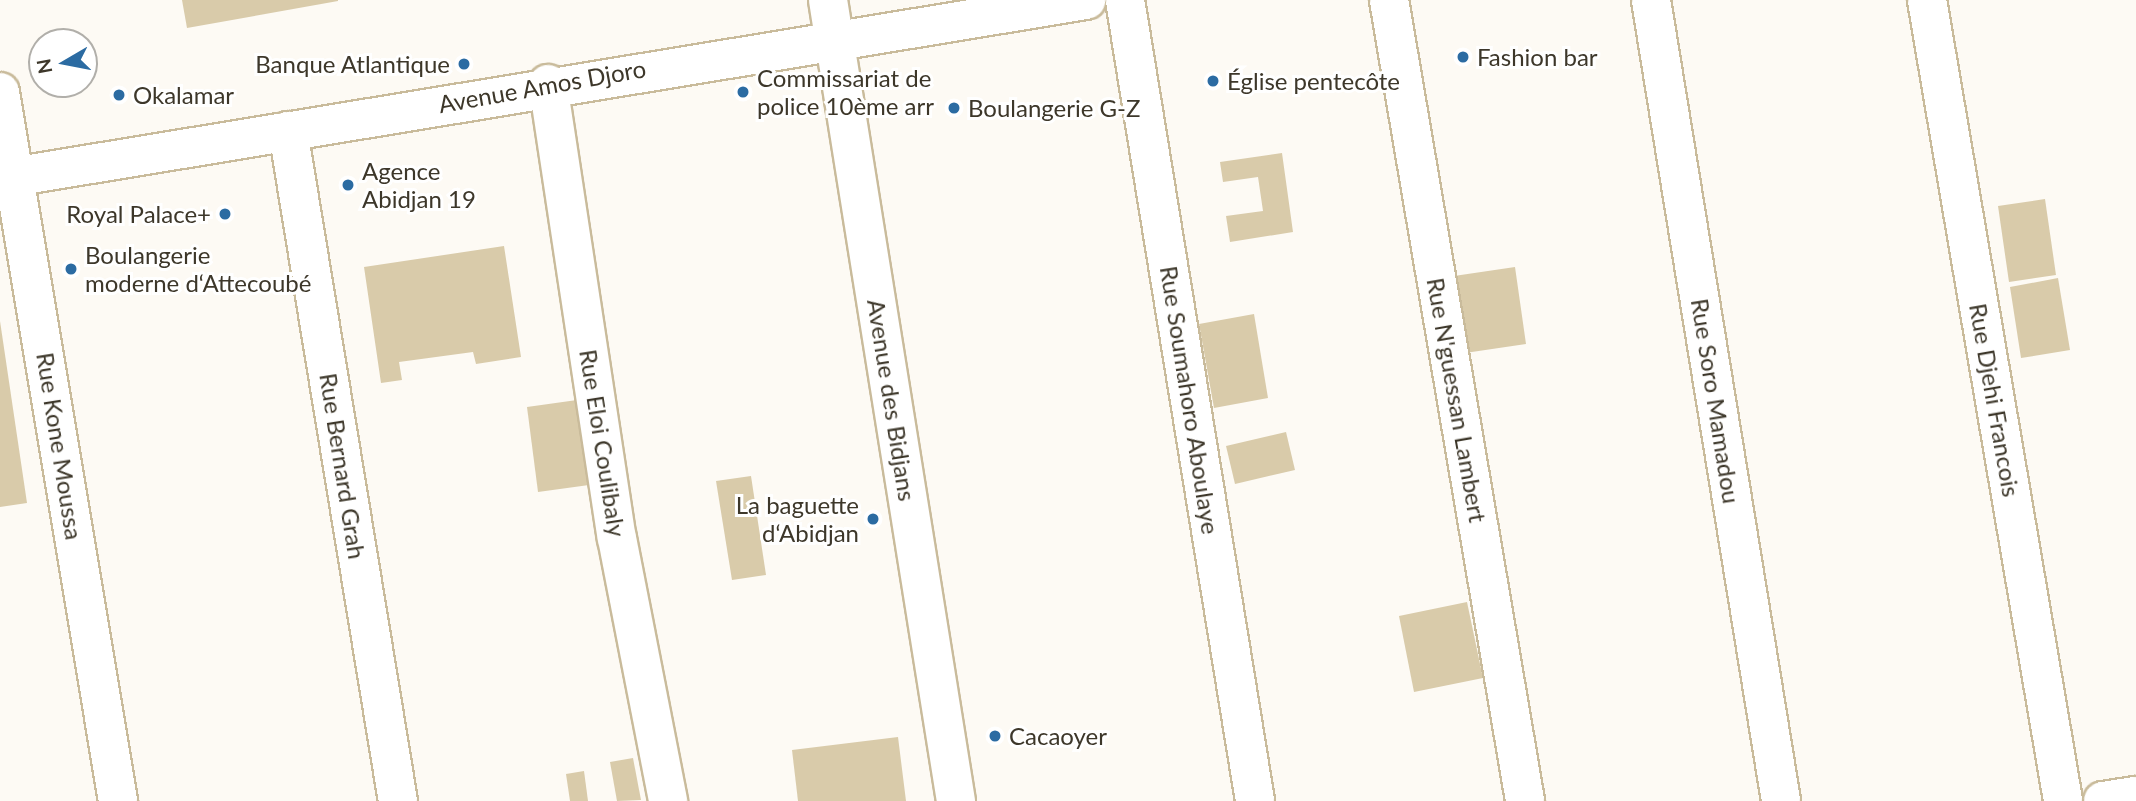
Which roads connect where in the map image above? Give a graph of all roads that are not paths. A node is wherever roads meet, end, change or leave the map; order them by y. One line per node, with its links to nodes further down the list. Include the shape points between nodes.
1 (1086, 0): 6 (street, Avenue Amos Djoro)
2 (1125, 0): 16 (street, Rue Soumahoro Aboulaye)
3 (1389, 0): 17 (street, Rue N'guessan Lambert)
4 (1651, 0): 18 (street, Rue Soro Mamadou)
5 (1927, 0): 19 (street, Rue Djehi Francois)
6 (831, 18): 7 (street, Avenue Amos Djoro); 15 (street, Avenue des Bidjans)
7 (548, 84): 9 (street, Avenue Amos Djoro); 14 (street, Rue Eloi Coulibaly, via 617,538)
8 (0, 92): 10 (street, Rue Kone Moussa)
9 (288, 131): 10 (street, Avenue Amos Djoro); 13 (street, Rue Bernard Grah)
10 (8, 177): 12 (street, Rue Kone Moussa)
11 (2136, 796): 20 (street)
12 (118, 801)
13 (398, 801)
14 (668, 801)
15 (956, 801)
16 (1255, 801)
17 (1525, 801)
18 (1781, 801)
19 (2063, 801)
20 (2103, 801)

